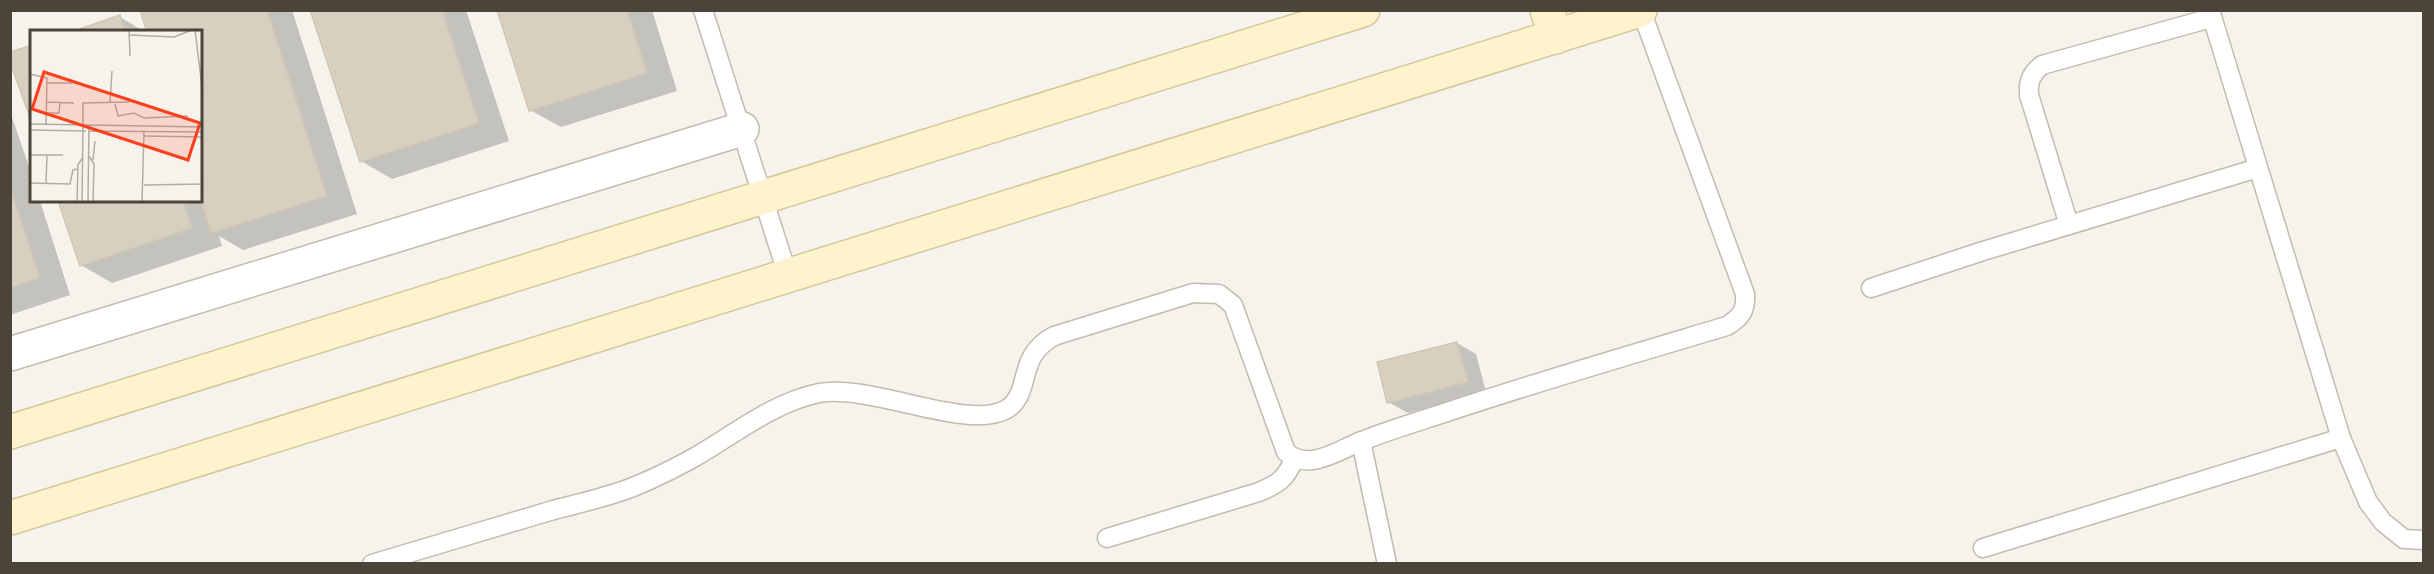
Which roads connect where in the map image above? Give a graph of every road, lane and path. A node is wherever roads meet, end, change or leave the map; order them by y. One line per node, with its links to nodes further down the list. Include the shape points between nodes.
1 (703, 10): 6 (lane)
2 (1363, 10): 8 (street)
3 (1641, 10): 5 (street); 15 (lane, via 1745,294 1746,308 1727,326 1515,389)
4 (2211, 14): 7 (lane); 9 (lane, via 2042,65 2033,73 2028,82 2029,95)
5 (1552, 24): 10 (street)
6 (742, 129): 8 (lane); 12 (street)
7 (2258, 168): 9 (lane); 14 (lane)
8 (763, 196): 10 (lane); 13 (street)
9 (2068, 225): 11 (lane)
10 (788, 276): 17 (street)
11 (1870, 288)
12 (10, 354)
13 (10, 432)
14 (2341, 438): 19 (lane, via 2368,502 2383,522 2404,539); 20 (lane)
15 (1361, 441): 16 (lane, via 1322,458 1304,462); 22 (lane)
16 (1294, 459): 18 (lane, via 1288,475 1259,492); 21 (lane, via 1286,452 1233,305 1219,294 1193,293 1040,343 1031,355 1019,395 1008,408 990,415 958,413 843,390 819,393 763,414 693,458 636,486)
17 (10, 518)
18 (1107, 538)
19 (2424, 540)
20 (1983, 548)
21 (372, 564)
22 (1387, 564)

